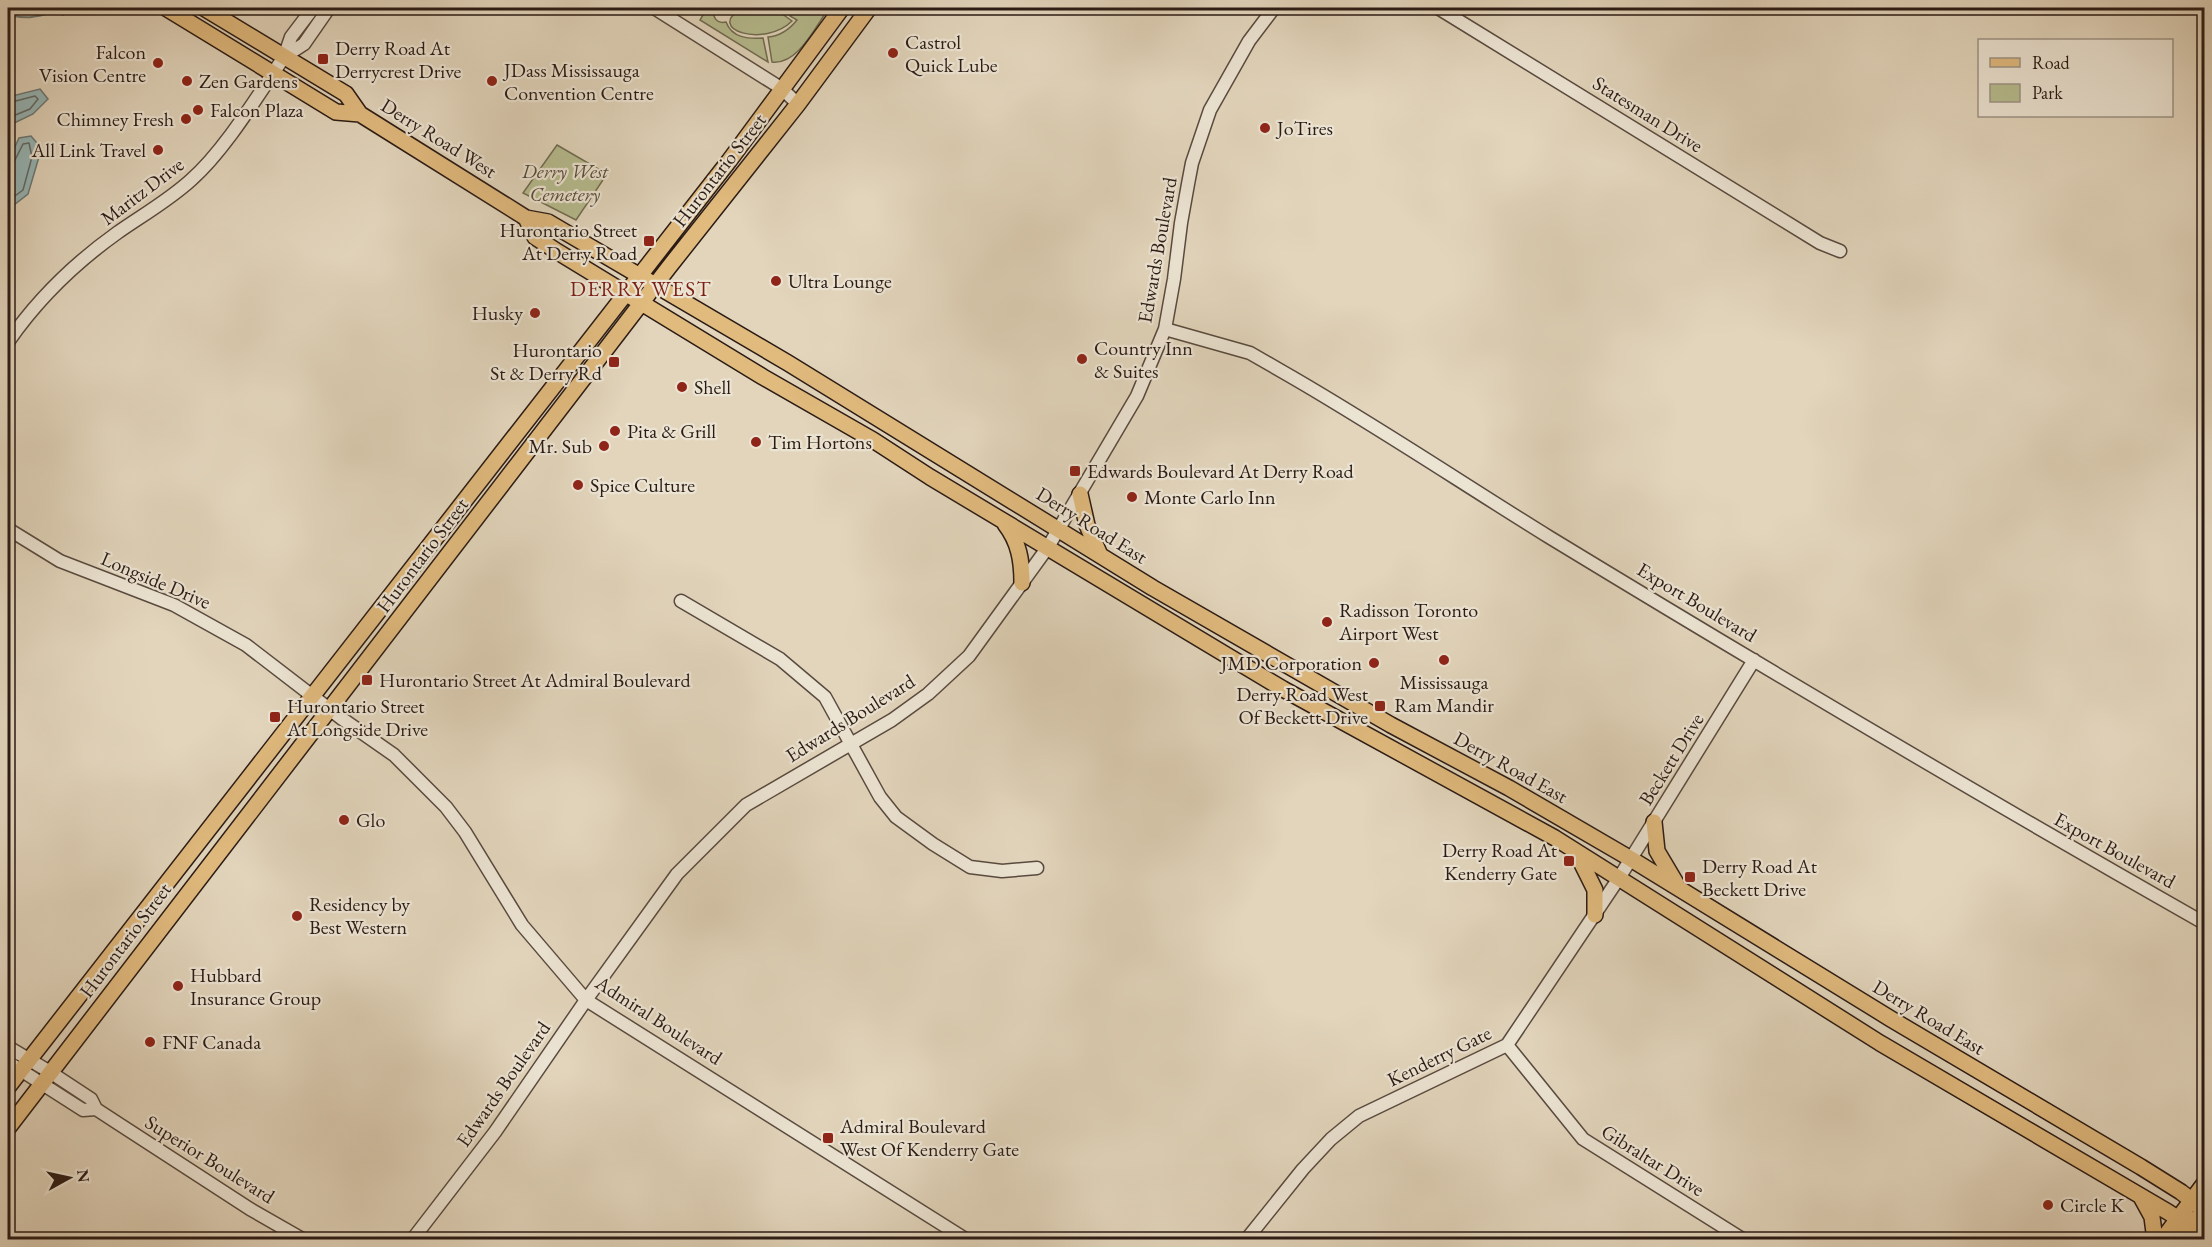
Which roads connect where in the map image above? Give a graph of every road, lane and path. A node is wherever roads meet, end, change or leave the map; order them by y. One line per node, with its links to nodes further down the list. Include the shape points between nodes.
1 (166, 8): 11 (main road, Derry Road West)
2 (204, 8): 10 (main road, Derry Road West)
3 (313, 8): 10 (street, via 291,37)
4 (329, 8): 10 (street, via 304,44)
5 (654, 8): 12 (street)
6 (842, 8): 12 (main road, Hurontario Street)
7 (869, 8): 13 (main road, Hurontario Street)
8 (1274, 8): 23 (street, Edwards Boulevard, via 1217,94 1201,137 1188,184)
9 (1438, 8): 16 (street, Statesman Drive, via 1810,237)
10 (284, 57): 11 (street, Maritz Drive); 14 (main road, Derry Road West, via 346,94)
11 (273, 74): 14 (main road, Derry Road West, via 336,112); 24 (street, Maritz Drive, via 200,172 73,269 34,307)
12 (781, 88): 13 (street); 18 (main road, Hurontario Street)
13 (798, 104): 17 (main road, Hurontario Street)
14 (360, 114): 15 (main road, Derry Road West)
15 (526, 218): 18 (main road, Derry Road West, via 548,222); 20 (main road, Derry Road West, via 535,237)
16 (1840, 251)
17 (669, 267): 19 (main road, Hurontario Street); 22 (main road, via 678,287 702,303)
18 (639, 276): 19 (main road, Derry Road East); 20 (main road, Hurontario Street)
19 (655, 285): 21 (main road, Hurontario Street); 22 (main road, Derry Road East)
20 (625, 294): 21 (main road, Derry Road West); 38 (main road, Hurontario Street)
21 (642, 304): 26 (main road, Derry Road East); 39 (main road, Hurontario Street)
22 (726, 327): 27 (main road, Derry Road East)
23 (1165, 329): 25 (street, Edwards Boulevard, via 1134,404); 37 (street, Export Boulevard, via 1250,354 1283,372)
24 (8, 342)
25 (1080, 494): 27 (street, Edwards Boulevard); 30 (main road, via 1087,525)
26 (1002, 519): 29 (main road, Derry Road East); 31 (main road, via 1017,544)
27 (1060, 529): 29 (street, Edwards Boulevard); 30 (main road, Derry Road East)
28 (8, 530): 38 (street, Longside Drive, via 60,561 174,605 246,645)
29 (1048, 547): 31 (street, Edwards Boulevard); 34 (main road, Derry Road East)
30 (1100, 555): 32 (main road, Derry Road East)
31 (1022, 583): 40 (street, Edwards Boulevard, via 969,656 928,694)
32 (1153, 588): 34 (main road); 35 (main road, Derry Road East)
33 (681, 601): 40 (street, via 780,659 825,697)
34 (1144, 604): 36 (main road, Derry Road East)
35 (1200, 615): 36 (main road); 41 (main road, Derry Road East)
36 (1189, 631): 42 (main road, Derry Road East, via 1283,689)
37 (1754, 660): 45 (street, Beckett Drive); 52 (street, Export Boulevard, via 2017,817)
38 (313, 696): 39 (street, Admiral Boulevard); 56 (main road, Hurontario Street)
39 (331, 709): 53 (street, Admiral Boulevard, via 394,755 446,807 522,925); 57 (main road, Hurontario Street)
40 (851, 744): 48 (street, via 880,797 896,817 933,844 970,867 1002,871); 53 (street, Edwards Boulevard, via 781,783 736,814 667,886)
41 (1470, 767): 42 (main road); 43 (main road, Derry Road East)
42 (1460, 786): 44 (main road, Derry Road East)
43 (1529, 800): 44 (main road); 47 (main road, Derry Road East)
44 (1520, 819): 46 (main road, Derry Road East)
45 (1654, 822): 47 (street, Beckett Drive); 50 (main road, via 1657,851)
46 (1575, 852): 49 (main road, Derry Road East); 51 (main road, via 1594,890)
47 (1631, 859): 49 (street, Beckett Drive); 50 (main road, Derry Road East)
48 (1037, 868)
49 (1619, 879): 51 (street, Kenderry Gate); 61 (main road, Derry Road East, via 1880,1043)
50 (1679, 888): 62 (main road, Derry Road East)
51 (1595, 915): 54 (street, Kenderry Gate)
52 (2205, 923)
53 (586, 1000): 66 (street, Edwards Boulevard, via 495,1132); 67 (street, Admiral Boulevard)
54 (1507, 1045): 68 (street, Kenderry Gate, via 1359,1116 1303,1169); 69 (street, Gibraltar Drive, via 1583,1139)
55 (8, 1047): 56 (street, Superior Boulevard)
56 (19, 1064): 57 (street, Superior Boulevard); 58 (main road, Hurontario Street)
57 (46, 1078): 59 (main road, Hurontario Street); 65 (street, Superior Boulevard, via 83,1110 96,1109 250,1209)
58 (8, 1087)
59 (8, 1128)
60 (2205, 1184): 62 (main road)
61 (2141, 1197): 63 (main road, Derry Road East); 70 (main road, via 2152,1217)
62 (2201, 1207): 63 (main road)
63 (2184, 1222): 64 (main road, Derry Road East); 71 (main road); 72 (main road)
64 (2205, 1236)
65 (304, 1239)
66 (412, 1239)
67 (966, 1239)
68 (1246, 1239)
69 (1744, 1239)
70 (2155, 1239)
71 (2162, 1239)
72 (2180, 1239)

